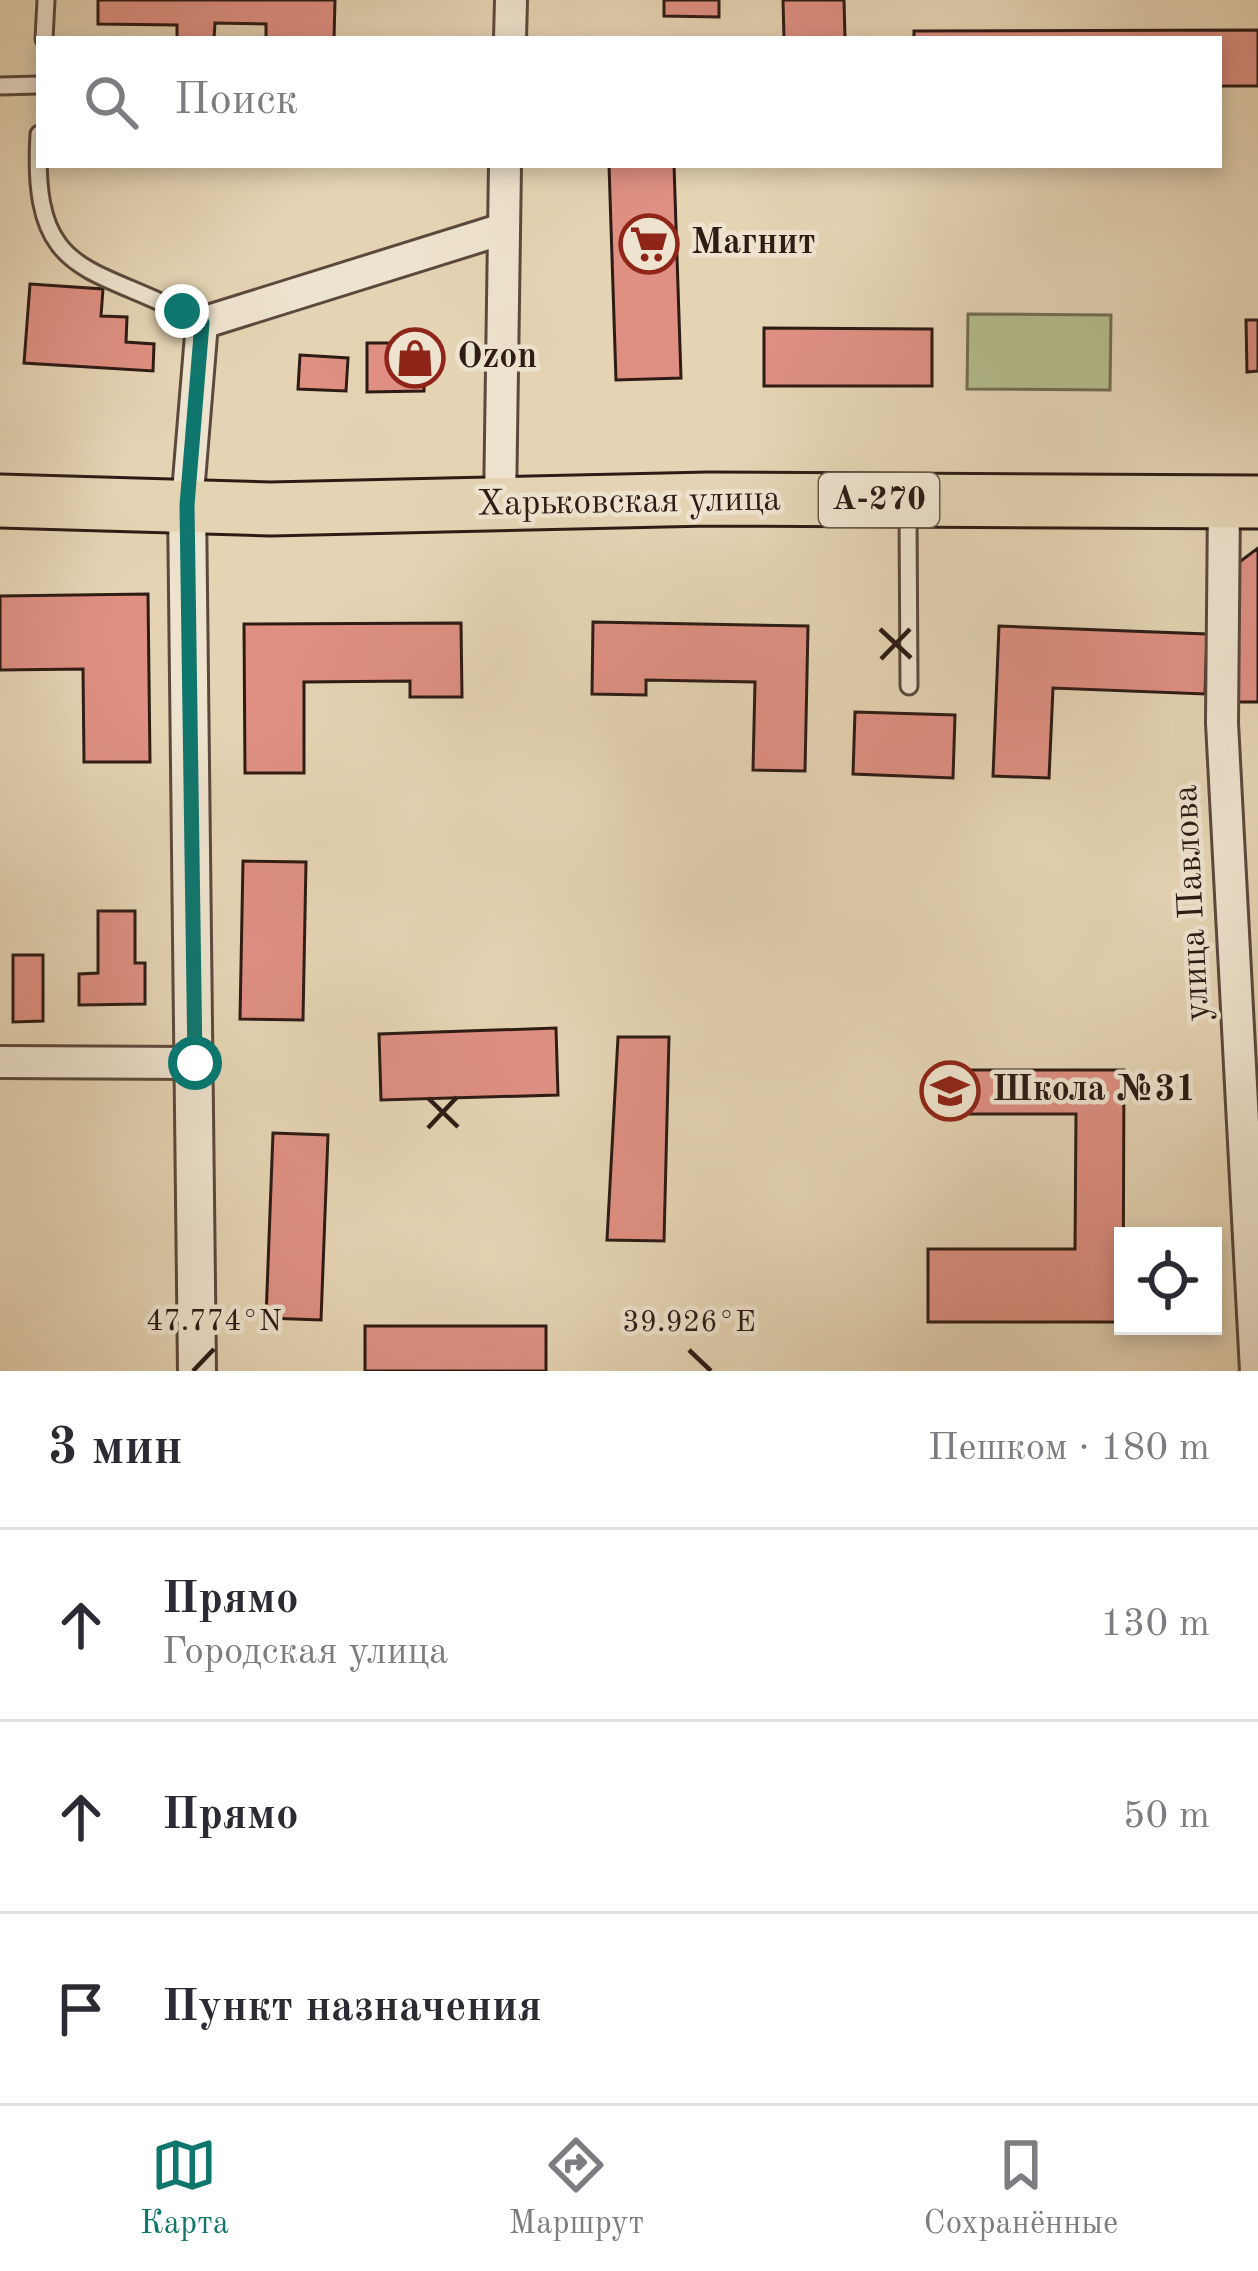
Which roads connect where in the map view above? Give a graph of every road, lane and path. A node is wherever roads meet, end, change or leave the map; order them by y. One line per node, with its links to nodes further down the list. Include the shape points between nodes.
1 (46, 0): 3 (lane)
2 (511, 0): 4 (street)
3 (44, 36)
4 (510, 36)
5 (36, 85): 6 (lane)
6 (0, 86)
7 (37, 168): 10 (lane, via 46,232 65,257)
8 (506, 168): 9 (street)
9 (503, 229): 10 (street); 15 (street)
10 (202, 323): 14 (street)
11 (908, 500): 13 (highway, Харьковская улица / А-270); 15 (highway, Харьковская улица / А-270); 16 (lane)
12 (0, 502): 14 (highway, Харьковская улица / А-270)
13 (1241, 502): 19 (street, улица Павлова, via 1222,723)
14 (187, 505): 15 (highway, Харьковская улица / А-270); 18 (street)
15 (500, 505)
16 (909, 686)
17 (0, 1062): 18 (street)
18 (195, 1063): 20 (street)
19 (1253, 1196): 21 (street, улица Павлова)
20 (197, 1371)
21 (1256, 1371)

